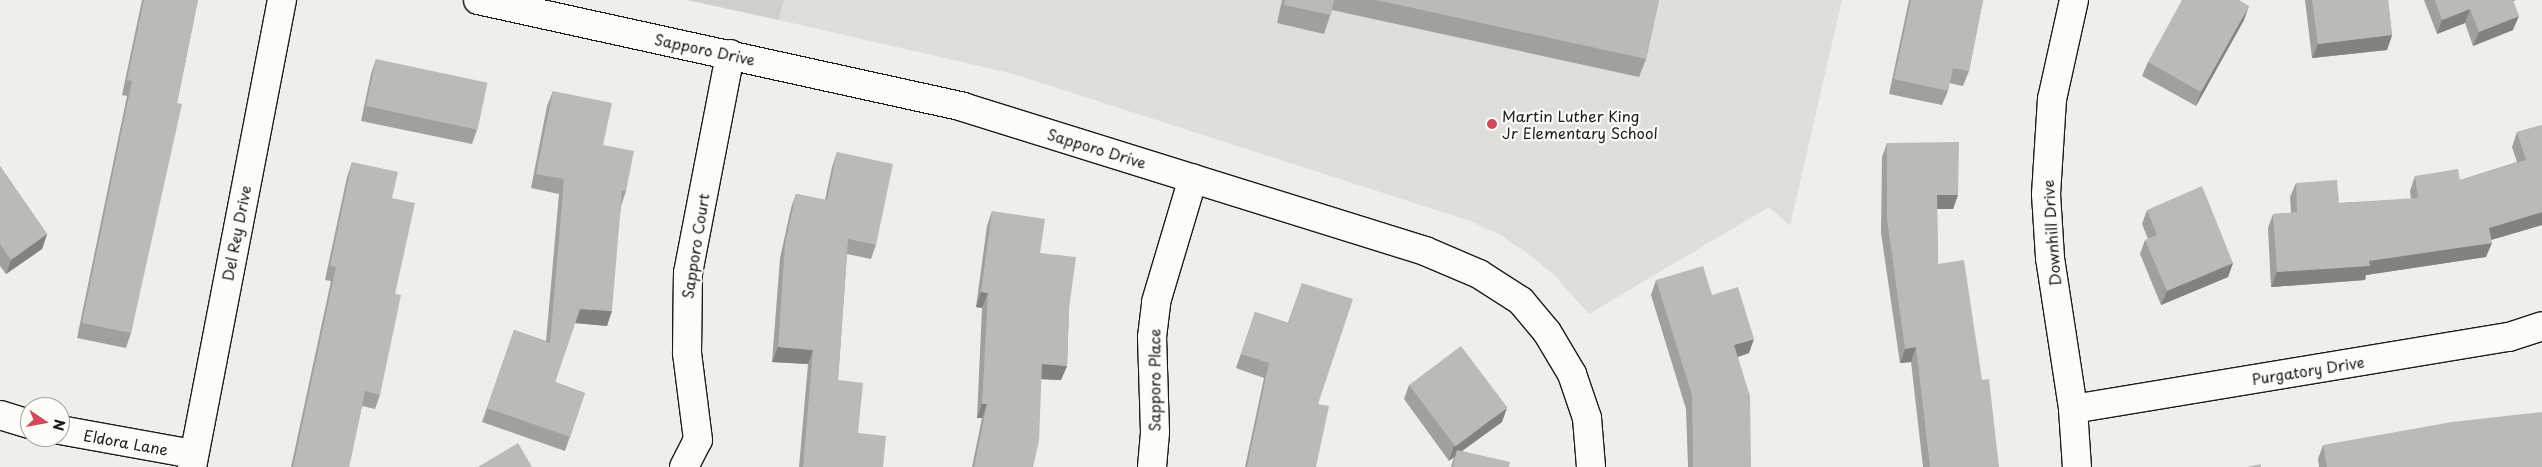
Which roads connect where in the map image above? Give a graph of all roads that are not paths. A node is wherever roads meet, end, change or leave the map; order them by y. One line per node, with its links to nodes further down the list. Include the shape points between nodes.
1 (282, 0): 11 (street, Del Rey Drive)
2 (478, 0): 4 (street, Sapporo Drive)
3 (2074, 0): 7 (street, Downhill Drive, via 2052,99 2046,194 2050,258)
4 (730, 54): 5 (street, Sapporo Drive, via 963,107); 12 (street, Sapporo Court, via 688,273 687,353 698,440)
5 (1193, 178): 13 (street, Sapporo Place, via 1156,302 1152,338 1155,432); 14 (street, Sapporo Drive, via 1425,251 1479,274 1521,302 1547,332 1572,374 1587,418)
6 (2542, 326): 7 (street, Purgatory Drive, via 2509,337)
7 (2074, 409): 15 (street, Downhill Drive)
8 (0, 415): 9 (street)
9 (20, 421)
10 (70, 432): 11 (street, Eldora Lane)
11 (192, 460)
12 (684, 467)
13 (1152, 467)
14 (1591, 467)
15 (2077, 467)

